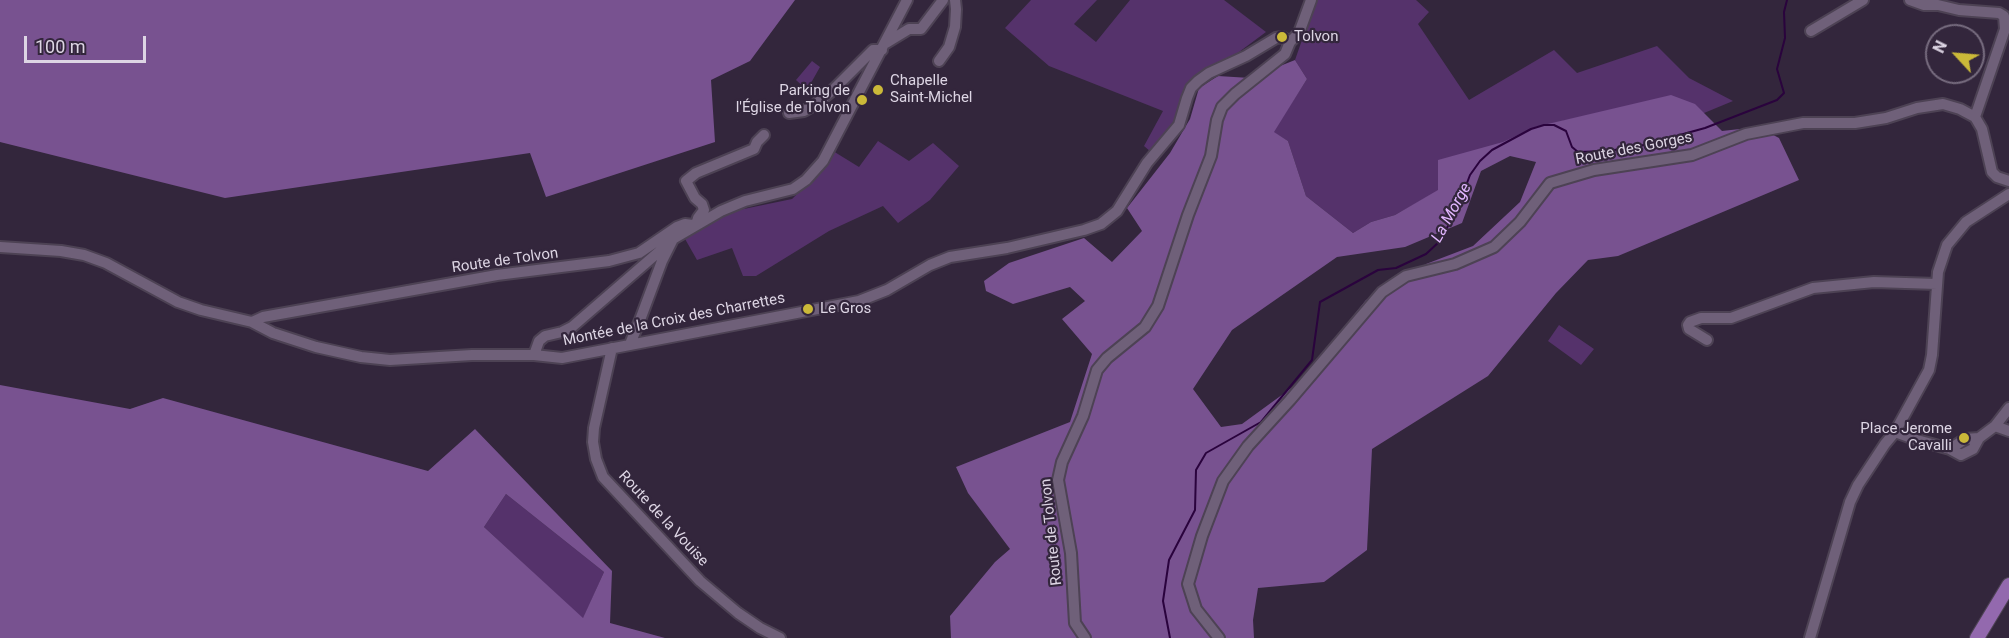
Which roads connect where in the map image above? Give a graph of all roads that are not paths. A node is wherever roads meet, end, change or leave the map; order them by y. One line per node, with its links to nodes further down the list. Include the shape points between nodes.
1 (907, 0): 9 (street, Route de Tolvon)
2 (943, 0): 9 (street, via 921,29 909,29)
3 (955, 0): 10 (street, via 955,27 949,47)
4 (1311, 0): 8 (street, via 1299,33)
5 (1863, 0): 7 (street)
6 (1910, 0): 12 (street, via 1959,10 1999,12 2004,16 2005,29)
7 (1811, 31)
8 (1290, 42): 22 (street, Montée de la Croix des Charrettes, via 1276,38 1198,81 1191,88 1179,125 1117,211 1101,224 1007,248 950,257 859,301); 31 (street, Route de Tolvon, via 1285,54 1222,107 1211,156 1158,306 1144,327 1097,370 1083,416 1062,462 1058,480 1071,553 1075,623)
9 (884, 47): 11 (street, via 873,50 816,104); 16 (street, Route de Tolvon, via 823,161 806,180 794,189 745,201)
10 (939, 61)
11 (789, 113)
12 (1976, 117): 14 (street, via 1992,172); 32 (street, Route des Gorges, via 1943,104 1855,123 1803,123 1746,134 1692,155 1582,173 1550,183 1521,222 1494,247 1455,264 1406,276 1382,292 1223,480 1188,584 1196,609)
13 (764, 135): 16 (street, via 754,149 696,173 686,182 704,210)
14 (2009, 181)
15 (2009, 194): 19 (street, via 1966,222 1947,245)
16 (696, 225): 17 (street); 20 (street, Route de Tolvon, via 677,227 639,253 609,261 497,275)
17 (674, 239): 22 (street); 24 (street, via 572,327 545,336)
18 (0, 247): 20 (street, Route de Tolvon, via 84,255 178,302)
19 (1937, 284): 21 (street, via 1874,282 1813,288 1731,318 1690,322 1689,329); 27 (street, via 1929,370)
20 (252, 322): 24 (street, Montée de la Croix des Charrettes, via 316,347 361,357 390,360)
21 (1707, 340)
22 (630, 344): 23 (street, Montée de la Croix des Charrettes)
23 (612, 348): 24 (street, Montée de la Croix des Charrettes, via 562,358); 30 (street, Route de la Vouise, via 593,442 603,477 700,581 746,618)
24 (534, 355)
25 (2009, 408): 26 (street)
26 (1995, 426): 27 (street, via 1979,438 1973,449 1961,455); 28 (street)
27 (1895, 432): 33 (street, via 1850,502)
28 (2009, 432)
29 (2009, 585): 34 (main road)
30 (780, 638)
31 (1085, 638)
32 (1219, 638)
33 (1810, 638)
34 (1977, 638)

